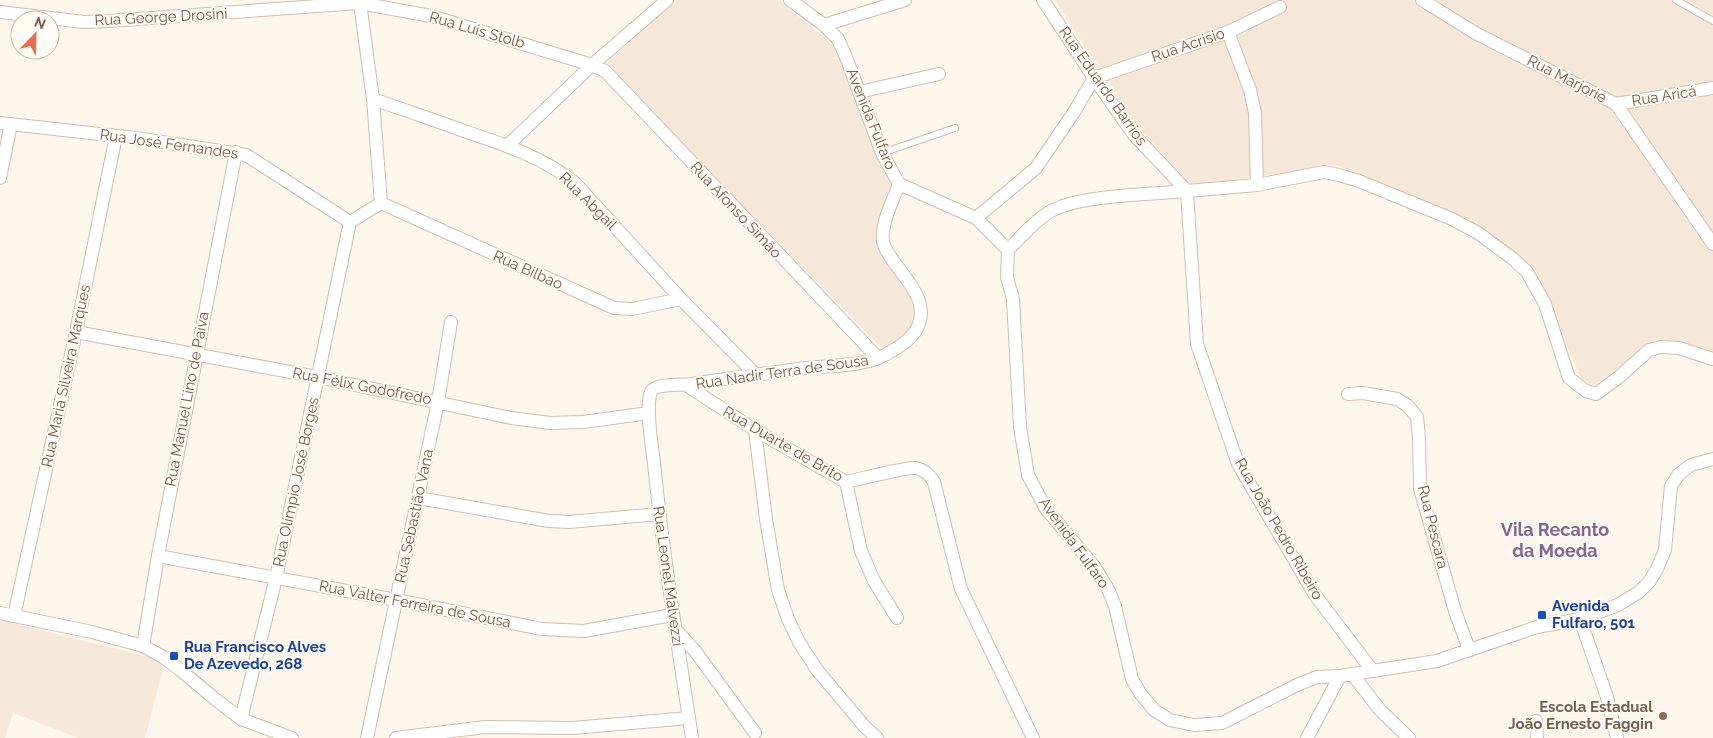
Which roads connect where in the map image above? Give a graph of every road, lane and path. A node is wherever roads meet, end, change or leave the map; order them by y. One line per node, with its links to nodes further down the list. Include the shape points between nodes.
1 (667, 0): 13 (street)
2 (790, 0): 11 (street, Avenida Fulfaro)
3 (905, 0): 11 (street)
4 (1043, 0): 15 (street, Rua Eduardo Barrios)
5 (1422, 0): 19 (street, Rua Marjorie, via 1477,34)
6 (1676, 0): 10 (lane)
7 (360, 3): 9 (street, Rua George Drosini, via 84,22); 13 (street, Rua Luis Stolb, via 431,16); 18 (street)
8 (1280, 7): 12 (street, Rua Acrisio)
9 (0, 12)
10 (1713, 21)
11 (824, 25): 17 (street, Avenida Fulfaro, via 838,39)
12 (1228, 32): 15 (street, Rua Acrisio); 28 (street, via 1250,90 1255,113)
13 (592, 65): 23 (street); 39 (street, Rua Afonso Simão, via 605,71)
14 (939, 74): 17 (street)
15 (1094, 78): 29 (street, Rua Eduardo Barrios, via 1134,135); 31 (street, via 1036,168)
16 (1713, 88): 19 (street, Rua Aricá)
17 (859, 92): 25 (street, Avenida Fulfaro)
18 (373, 99): 23 (street, Rua Abgail); 30 (street)
19 (1616, 104): 33 (street, Rua Marjorie)
20 (5, 124): 22 (street, Rua José Fernandes); 26 (street)
21 (955, 128): 25 (lane)
22 (116, 136): 24 (street, Rua José Fernandes); 37 (street, Rua Maria Silveira Marques)
23 (507, 146): 35 (street, Rua Abgail, via 546,163 575,183)
24 (236, 152): 32 (street, Rua José Fernandes, via 246,155); 38 (street, Rua Manuel Lino de Paiva)
25 (882, 153): 27 (street, Avenida Fulfaro)
26 (0, 178)
27 (899, 184): 31 (street, Avenida Fulfaro); 39 (street, Rua Nadir Terra de Sousa, via 884,226 883,242 917,296 921,318 908,340)
28 (1257, 184): 29 (street); 40 (street, via 1324,172 1338,175 1452,219 1478,233 1527,272 1545,304 1570,378 1586,391 1596,394 1649,350 1670,346)
29 (1187, 191): 34 (street, via 1096,199 1067,205 1050,211); 63 (street, Rua João Pedro Ribeiro, via 1197,344 1238,464 1315,595)
30 (381, 204): 32 (street); 35 (street, Rua Bilbao, via 614,308 632,309)
31 (976, 218): 34 (street, Avenida Fulfaro)
32 (350, 222): 42 (street, Rua Olímpio José Borges)
33 (1713, 244)
34 (1008, 250): 64 (street, Avenida Fulfaro, via 1007,277 1013,299 1020,427 1028,475 1046,509 1094,566 1108,589 1132,679 1140,693 1154,710 1170,720 1194,725 1222,723 1296,685 1317,677)
35 (681, 299): 41 (street, Rua Abgail)
36 (450, 322): 45 (street, Rua Sebastião Vana)
37 (76, 332): 38 (street, Rua Félix Godofredo); 57 (street, Rua Maria Silveira Marques)
38 (196, 354): 42 (street, Rua Félix Godofredo); 52 (street, Rua Manuel Lino de Paiva)
39 (878, 358): 41 (street, Rua Nadir Terra de Sousa)
40 (1713, 359)
41 (755, 374): 43 (street, Rua Nadir Terra de Sousa)
42 (317, 377): 45 (street, Rua Félix Godofredo); 53 (street, Rua Olímpio José Borges)
43 (686, 385): 46 (street, Rua Nadir Terra de Sousa, via 651,391); 47 (street, Rua Duarte de Brito)
44 (1348, 394): 62 (street, Rua Pescara, via 1397,399 1416,417 1420,489 1455,612)
45 (438, 402): 46 (street, Rua Félix Godofredo, via 550,423); 50 (street, Rua Sebastião Vana)
46 (649, 414): 51 (street, Rua Leonel Malvezzi)
47 (755, 430): 49 (street, Rua Duarte de Brito); 73 (street, via 778,590 788,619 817,670)
48 (1713, 459): 59 (street, Avenida Fulfaro, via 1691,466 1679,474 1671,486 1665,550 1649,582 1618,605)
49 (846, 482): 58 (street, via 861,551); 74 (street, Rua Duarte de Brito, via 912,468 931,476 961,589)
50 (418, 498): 51 (street, via 549,521); 54 (street, Rua Sebastião Vana)
51 (659, 514): 56 (street, Rua Leonel Malvezzi)
52 (158, 556): 53 (street, Rua Valter Ferreira de Sousa); 61 (street, Rua Manuel Lino de Paiva)
53 (276, 578): 54 (street, Rua Valter Ferreira de Sousa); 65 (street, Rua Olímpio José Borges)
54 (396, 600): 56 (street, Rua Valter Ferreira de Sousa, via 559,630 584,630); 70 (street, Rua Sebastião Vana)
55 (0, 613): 57 (street)
56 (672, 615): 60 (street, Rua Leonel Malvezzi)
57 (14, 616): 61 (street)
58 (896, 618)
59 (1580, 619): 62 (street, Avenida Fulfaro, via 1537,627); 78 (street, via 1607,697)
60 (675, 629): 66 (street, Rua Leonel Malvezzi); 68 (street)
61 (143, 646): 65 (street, via 163,657)
62 (1469, 649): 63 (street, Avenida Fulfaro, via 1437,661)
63 (1372, 670): 64 (street, Avenida Fulfaro)
64 (1346, 675): 75 (street); 76 (street)
65 (241, 718): 69 (street)
66 (689, 718): 71 (street, via 573,728 485,727); 72 (street, Rua Leonel Malvezzi)
67 (1536, 721): 77 (street)
68 (755, 733)
69 (292, 738)
70 (367, 738)
71 (396, 738)
72 (692, 738)
73 (877, 738)
74 (1033, 738)
75 (1307, 738)
76 (1409, 738)
77 (1537, 738)
78 (1617, 738)

